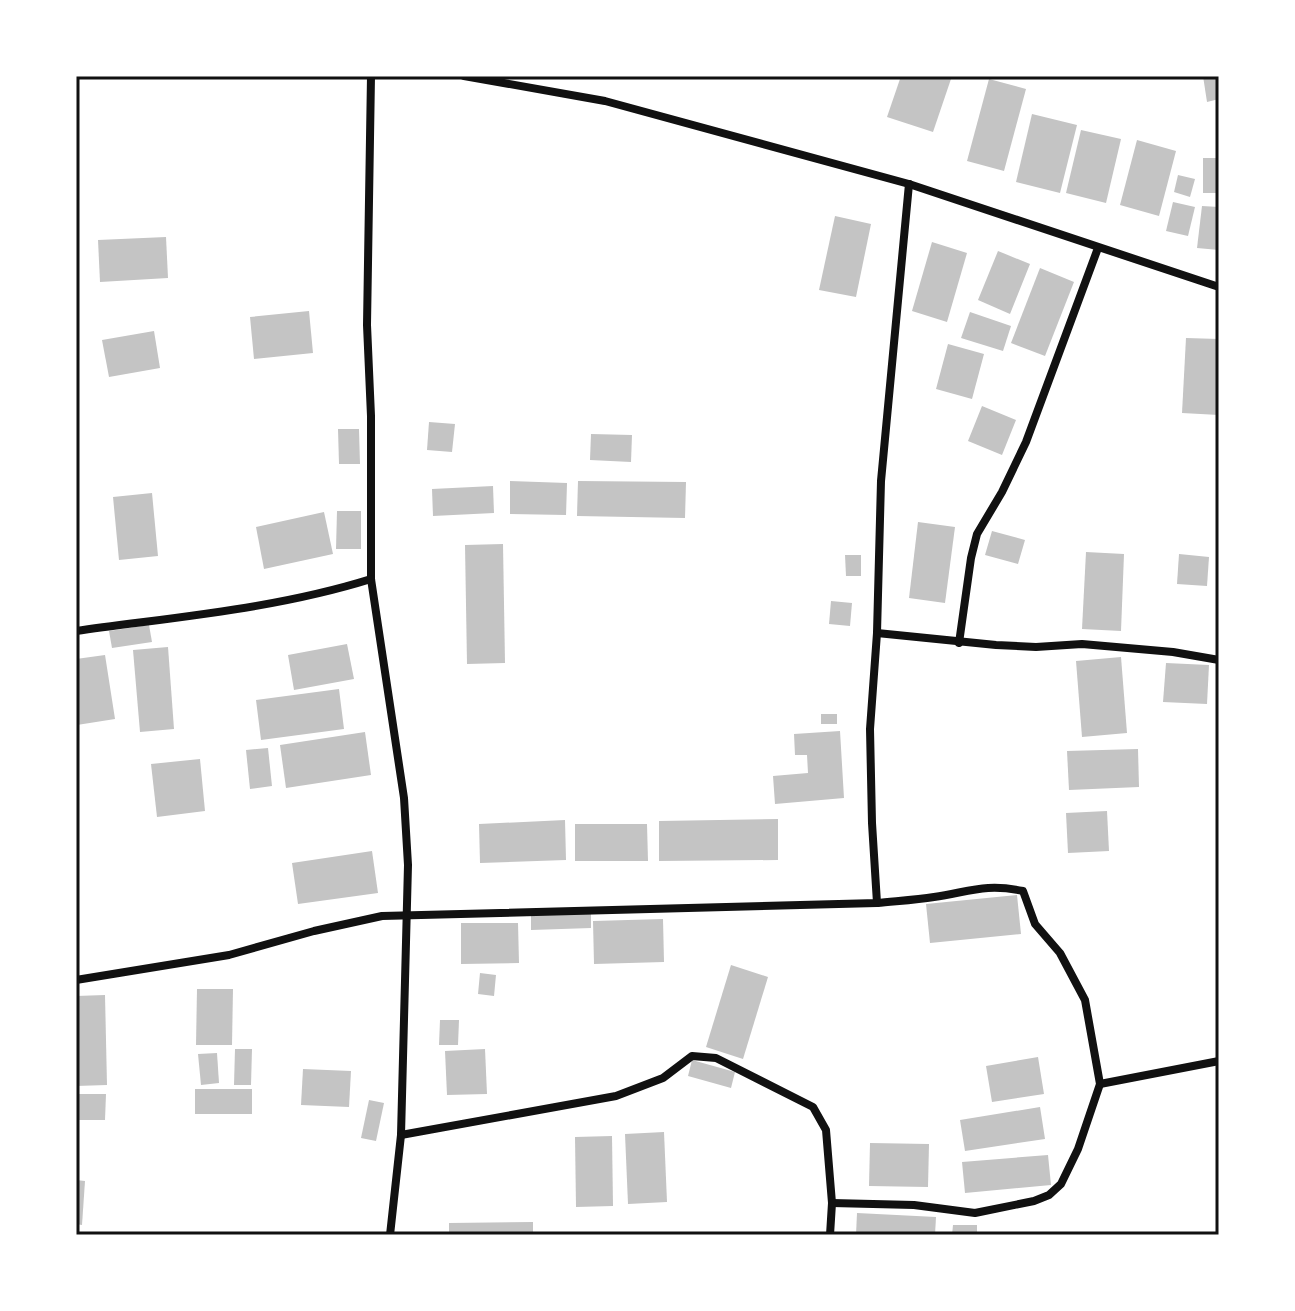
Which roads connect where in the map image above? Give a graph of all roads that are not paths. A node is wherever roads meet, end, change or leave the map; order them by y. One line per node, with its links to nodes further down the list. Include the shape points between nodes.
1 (371, 76): 6 (street)
2 (464, 76): 3 (street, via 605,101)
3 (909, 184): 4 (street); 8 (street, via 881,481)
4 (1098, 248): 5 (street); 9 (street, via 1026,442 977,534)
5 (1219, 287)
6 (371, 579): 7 (street, via 256,607); 12 (street, via 404,798)
7 (76, 631)
8 (877, 633): 9 (street); 11 (street, via 870,729)
9 (959, 643): 10 (street, via 1082,644)
10 (1219, 660)
11 (877, 903): 12 (street); 15 (street, via 971,888 1023,891 1035,924 1060,953 1085,1000)
12 (406, 914): 13 (street, via 348,922 229,955); 16 (street)
13 (76, 980)
14 (1219, 1061): 15 (street)
15 (1100, 1084): 17 (street, via 1078,1149 1061,1184 1049,1195 975,1213)
16 (401, 1135): 17 (street, via 616,1096 663,1078 692,1056 716,1058 813,1107 826,1130); 18 (street)
17 (832, 1203): 19 (street)
18 (390, 1235)
19 (830, 1235)

